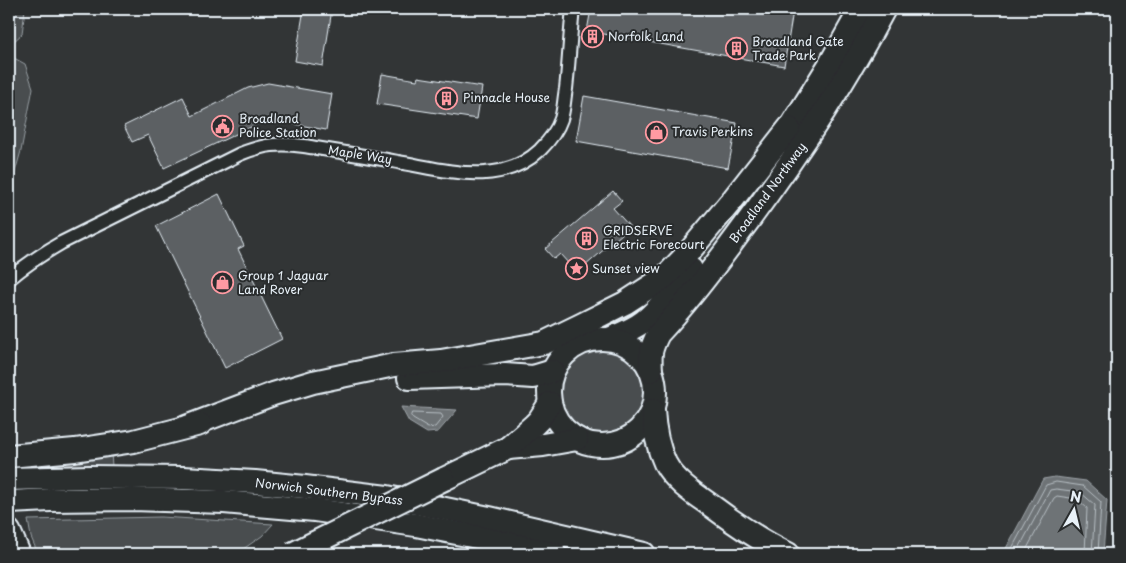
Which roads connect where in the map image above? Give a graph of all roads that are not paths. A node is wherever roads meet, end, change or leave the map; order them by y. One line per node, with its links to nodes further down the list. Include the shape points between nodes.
1 (573, 9): 5 (street, Maple Way, via 561,119 548,142 513,168 477,174 273,144 240,154 61,243)
2 (861, 9): 4 (highway, Broadland Northway)
3 (884, 9): 10 (highway, Broadland Northway, via 832,100 786,169 711,270 658,334 650,354)
4 (789, 128): 8 (highway, Broadland Northway, via 750,192 659,308 643,322); 13 (highway, via 734,198 665,277 625,303 581,325 544,343 313,382)
5 (23, 266): 6 (street, Maple Way); 7 (street, Maple Way)
6 (9, 269)
7 (9, 279)
8 (609, 339): 9 (highway, via 586,341 575,346 558,361); 10 (highway, via 626,344 641,356)
9 (553, 371): 11 (highway, via 548,392); 13 (highway, via 534,377 496,375 396,379 339,387)
10 (651, 371): 12 (highway, via 655,391)
11 (550, 403): 14 (highway, via 560,424); 15 (highway, via 539,420)
12 (653, 410): 14 (highway, via 632,436 619,442 605,445); 24 (highway, via 658,444 673,474 699,498 732,521)
13 (186, 427): 16 (highway, via 134,441)
14 (577, 439): 15 (highway)
15 (508, 448): 21 (highway, bridge)
16 (9, 456)
17 (9, 479): 23 (highway, Norwich Southern Bypass, via 183,478 305,487 443,508)
18 (9, 502): 22 (highway, Norwich Southern Bypass, via 133,499 315,510 416,525)
19 (9, 531): 20 (highway)
20 (19, 554)
21 (292, 554)
22 (555, 554)
23 (644, 554)
24 (788, 554)

